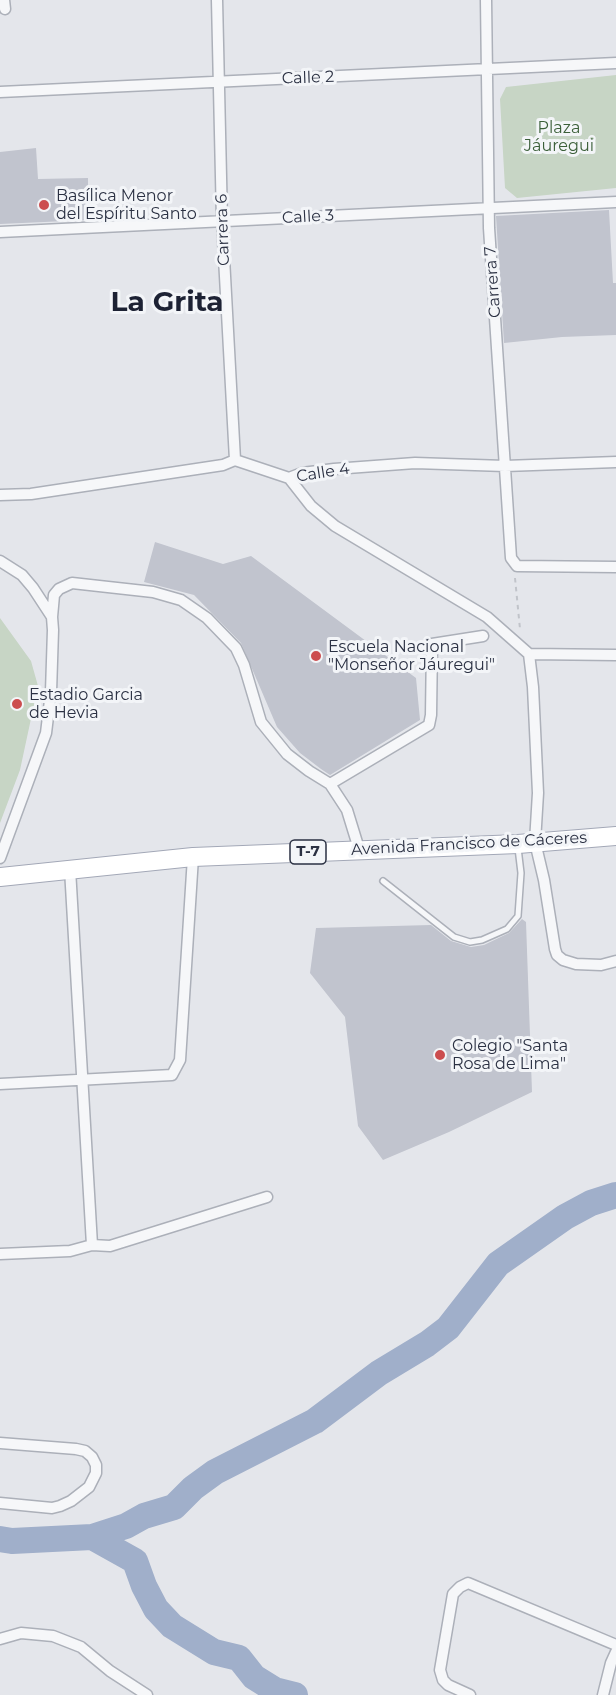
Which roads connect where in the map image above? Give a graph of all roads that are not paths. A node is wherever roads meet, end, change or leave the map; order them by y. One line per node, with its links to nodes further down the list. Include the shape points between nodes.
1 (217, 0): 5 (street, Carrera 6)
2 (486, 0): 4 (street, Carrera 7)
3 (616, 63): 4 (street, Calle 2)
4 (488, 69): 5 (street, Calle 2); 8 (street, Carrera 7)
5 (219, 81): 6 (street, Calle 2); 9 (street, Carrera 6)
6 (0, 92)
7 (616, 202): 8 (street, Calle 3)
8 (488, 209): 9 (street, Calle 3); 13 (street, Carrera 7)
9 (222, 220): 10 (street, Calle 3); 11 (street, Carrera 6)
10 (0, 232)
11 (235, 460): 14 (street, Calle 4); 15 (street, via 54,491)
12 (616, 462): 13 (street, Calle 4)
13 (505, 465): 14 (street, Calle 4, via 415,463 303,473); 17 (street, Carrera 7, via 513,563)
14 (288, 478): 20 (street, via 311,506 335,526 487,617)
15 (0, 495)
16 (0, 561): 18 (street, via 22,575)
17 (616, 567)
18 (52, 617): 22 (street, via 54,595 72,583 153,592 181,600 207,618 236,648 261,723 287,754); 27 (street, via 46,733)
19 (483, 636): 22 (street, via 432,644 429,725)
20 (526, 651): 21 (street); 24 (street, via 533,687 538,793)
21 (616, 655)
22 (330, 784): 25 (street, via 347,810)
23 (616, 836): 24 (main road, Avenida Francisco de Cáceres / T-7)
24 (526, 843): 25 (main road, Avenida Francisco de Cáceres / T-7); 30 (lane, via 519,916 507,929 482,940 470,942 454,937); 31 (street, via 557,955 576,964)
25 (359, 849): 26 (main road, Avenida Francisco de Cáceres / T-7)
26 (193, 857): 28 (main road, Avenida Francisco de Cáceres / T-7); 32 (street, via 180,1060 172,1075)
27 (0, 858)
28 (70, 869): 29 (main road, Avenida Francisco de Cáceres / T-7); 32 (street)
29 (0, 877)
30 (383, 881)
31 (616, 961)
32 (81, 1080): 33 (street); 35 (street)
33 (0, 1084)
34 (267, 1197): 35 (street, via 110,1246)
35 (92, 1245): 36 (street, via 70,1251)
36 (0, 1254)
37 (0, 1443): 38 (street, via 85,1451 96,1465 96,1473 89,1487 60,1506)
38 (0, 1503)
39 (0, 1639): 42 (street, via 21,1633 53,1636 81,1647)
40 (616, 1645): 43 (street, via 468,1583 453,1594 440,1670 448,1685)
41 (616, 1653): 44 (street)
42 (147, 1695)
43 (470, 1695)
44 (603, 1695)

